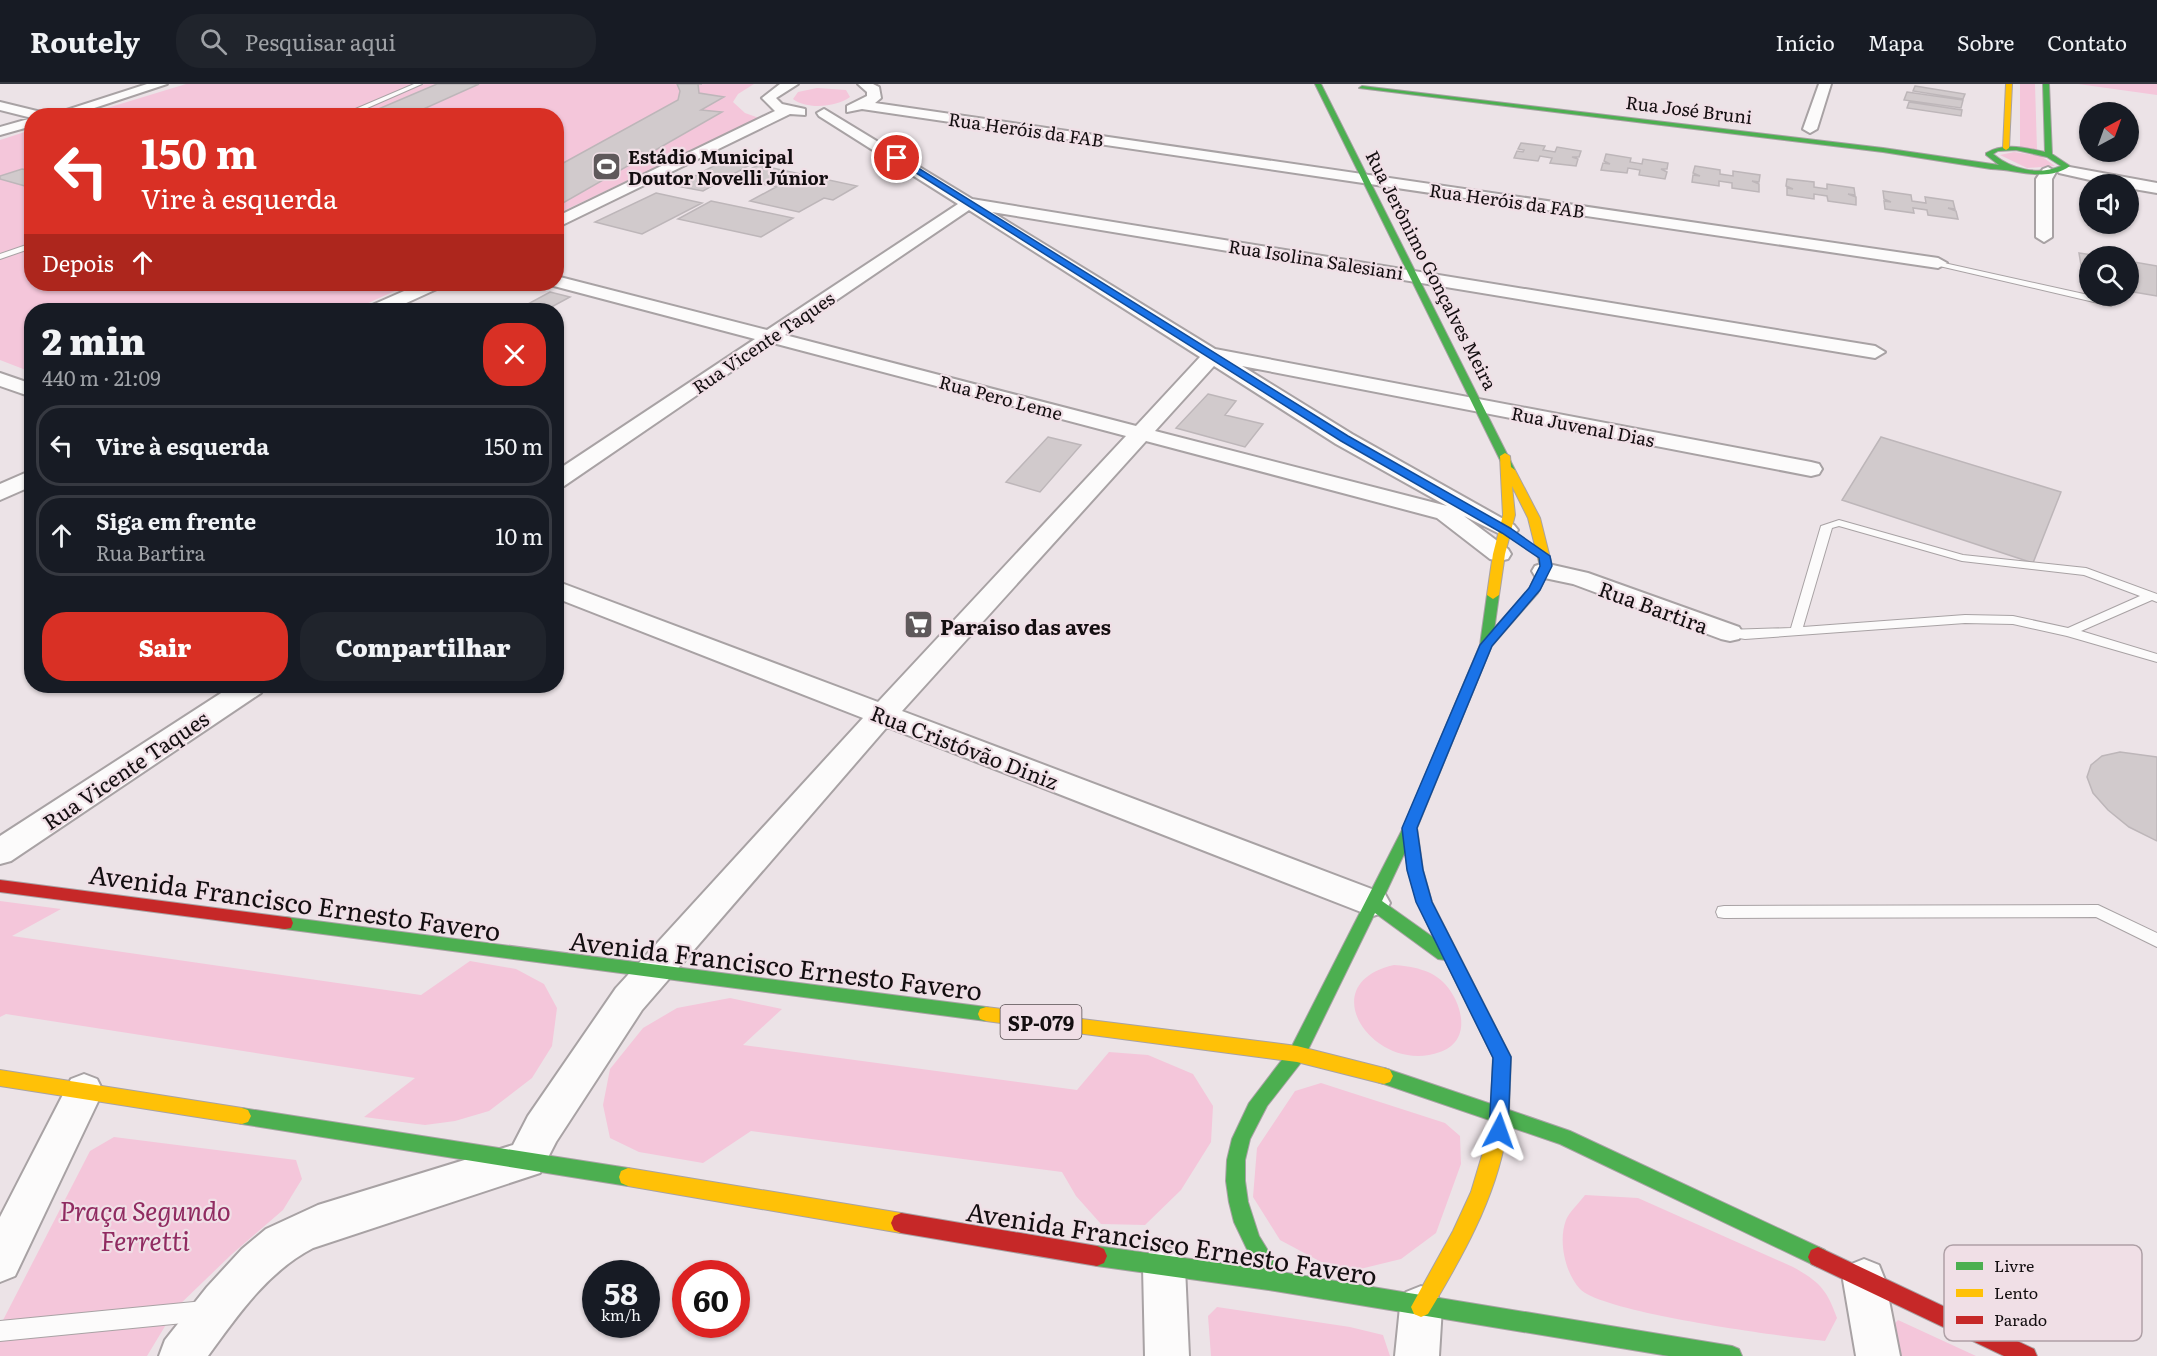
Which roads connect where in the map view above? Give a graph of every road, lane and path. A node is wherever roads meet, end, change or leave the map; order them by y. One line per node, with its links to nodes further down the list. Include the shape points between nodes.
1 (161, 84): 13 (street)
2 (419, 84): 14 (lane)
3 (792, 84): 15 (street, via 769,98 771,103)
4 (864, 84): 11 (street, via 876,94)
5 (1319, 84): 10 (street, Rua José Bruni)
6 (1418, 84): 19 (street, Rua José Bruni)
7 (1825, 84): 19 (street)
8 (2009, 84): 22 (street)
9 (2046, 84): 23 (street)
10 (1346, 91): 24 (street, Rua José Bruni); 27 (street, Rua Jerônimo Gonçalves Meira)
11 (862, 105): 17 (street); 27 (street, Rua Heróis da FAB)
12 (0, 106): 16 (street)
13 (81, 108)
14 (361, 108)
15 (787, 110): 17 (street); 30 (street)
16 (24, 112)
17 (824, 113): 29 (street, Rua Bartira)
18 (24, 124): 20 (street)
19 (1810, 129): 21 (street, Rua José Bruni)
20 (0, 131)
21 (1946, 145)
22 (2006, 148): 23 (street); 24 (street, via 1986,150 1991,158)
23 (2049, 155): 25 (street, via 2064,163)
24 (2011, 167): 26 (street, Rua José Bruni)
25 (2064, 170): 26 (street, Rua José Bruni); 28 (street)
26 (2048, 172): 31 (street, via 2044,179)
27 (1367, 180): 34 (street, Rua Heróis da FAB); 35 (street, Rua Jerônimo Gonçalves Meira)
28 (2157, 188)
29 (969, 203): 35 (street, Rua Isolina Salesiani); 40 (street, Rua Vicente Taques); 42 (street, Rua Bartira)
30 (564, 220)
31 (2044, 237)
32 (24, 248): 33 (lane)
33 (0, 257)
34 (1938, 263): 38 (lane)
35 (1415, 276): 41 (street, Rua Isolina Salesiani); 45 (street, Rua Jerônimo Gonçalves Meira)
36 (564, 283): 40 (street, Rua Pero Leme)
37 (418, 291): 39 (street)
38 (2079, 296)
39 (392, 303)
40 (770, 337): 46 (street, Rua Pero Leme); 50 (street, Rua Vicente Taques)
41 (1875, 352)
42 (1213, 355): 45 (street, Rua Juvenal Dias); 46 (street); 47 (street, Rua Bartira)
43 (0, 379): 44 (street)
44 (24, 388)
45 (1480, 406): 48 (street, Rua Jerônimo Gonçalves Meira); 49 (street, Rua Juvenal Dias)
46 (1141, 434): 53 (street, Rua Pero Leme); 64 (street)
47 (1344, 439): 53 (street, Rua Bartira); 54 (street, Rua Bartira)
48 (1505, 456): 54 (street, Rua Jerônimo Gonçalves Meira, via 1509,515); 54 (street, Rua Jerônimo Gonçalves Meira, via 1533,518)
49 (1811, 469)
50 (564, 476)
51 (24, 481): 52 (street)
52 (0, 493)
53 (1445, 513): 55 (street, Rua Bartira)
54 (1528, 551): 55 (street, Rua Jerônimo Gonçalves Meira); 60 (street, Rua Bartira, via 1579,578); 61 (street, Rua Jerônimo Gonçalves Meira, via 1534,590)
55 (1506, 559): 61 (street, Rua Jerônimo Gonçalves Meira)
56 (564, 591): 64 (street, Rua Cristóvão Diniz)
57 (2154, 597): 58 (lane, via 2086,572 1962,558 1832,523 1827,526); 59 (lane)
58 (1796, 631): 59 (lane, via 1965,619 2013,620); 60 (lane)
59 (2069, 632): 62 (lane)
60 (1730, 633)
61 (1486, 645): 65 (street, Rua Jerônimo Gonçalves Meira)
62 (2157, 658)
63 (239, 693): 66 (street, Rua Vicente Taques)
64 (883, 714): 68 (street, Rua Cristóvão Diniz); 72 (street)
65 (1410, 828): 68 (street, Rua Jerônimo Gonçalves Meira); 71 (street, Rua Jerônimo Gonçalves Meira, via 1424,902)
66 (0, 852)
67 (0, 886): 72 (street, Avenida Francisco Ernesto Favero / SP-079)
68 (1374, 903): 71 (street); 73 (street, Rua Jerônimo Gonçalves Meira)
69 (1724, 912): 70 (lane, via 2098,911)
70 (2157, 940)
71 (1452, 961): 76 (street, Rua Jerônimo Gonçalves Meira, via 1502,1057)
72 (655, 973): 73 (street, Avenida Francisco Ernesto Favero / SP-079); 77 (street, via 629,999 542,1129)
73 (1297, 1054): 76 (street, Avenida Francisco Ernesto Favero / SP-079, via 1387,1077); 81 (street, Rua Jerônimo Gonçalves Meira, via 1245,1126 1235,1162 1238,1204 1250,1243)
74 (0, 1078): 75 (street, Avenida Francisco Ernesto Favero)
75 (84, 1091): 77 (street, Avenida Francisco Ernesto Favero); 78 (street)
76 (1500, 1115): 80 (street, Avenida Francisco Ernesto Favero / SP-079, via 1564,1137); 82 (street, Rua Jerônimo Gonçalves Meira, via 1497,1148 1483,1196)
77 (526, 1160): 79 (street, Avenida Francisco Ernesto Favero); 83 (street, via 318,1225 269,1252)
78 (0, 1261)
79 (1164, 1266): 81 (street, Avenida Francisco Ernesto Favero); 88 (street)
80 (1864, 1280): 84 (street, Avenida Francisco Ernesto Favero / SP-079); 91 (street)
81 (1275, 1281): 82 (street, Avenida Francisco Ernesto Favero)
82 (1421, 1307): 89 (street); 90 (street, Avenida Francisco Ernesto Favero)
83 (214, 1310): 85 (lane); 87 (street)
84 (1944, 1317)
85 (0, 1331)
86 (1995, 1341): 92 (street, Avenida Francisco Ernesto Favero / SP-079)
87 (181, 1356)
88 (1167, 1356)
89 (1417, 1356)
90 (1732, 1356)
91 (1878, 1356)
92 (2027, 1356)

